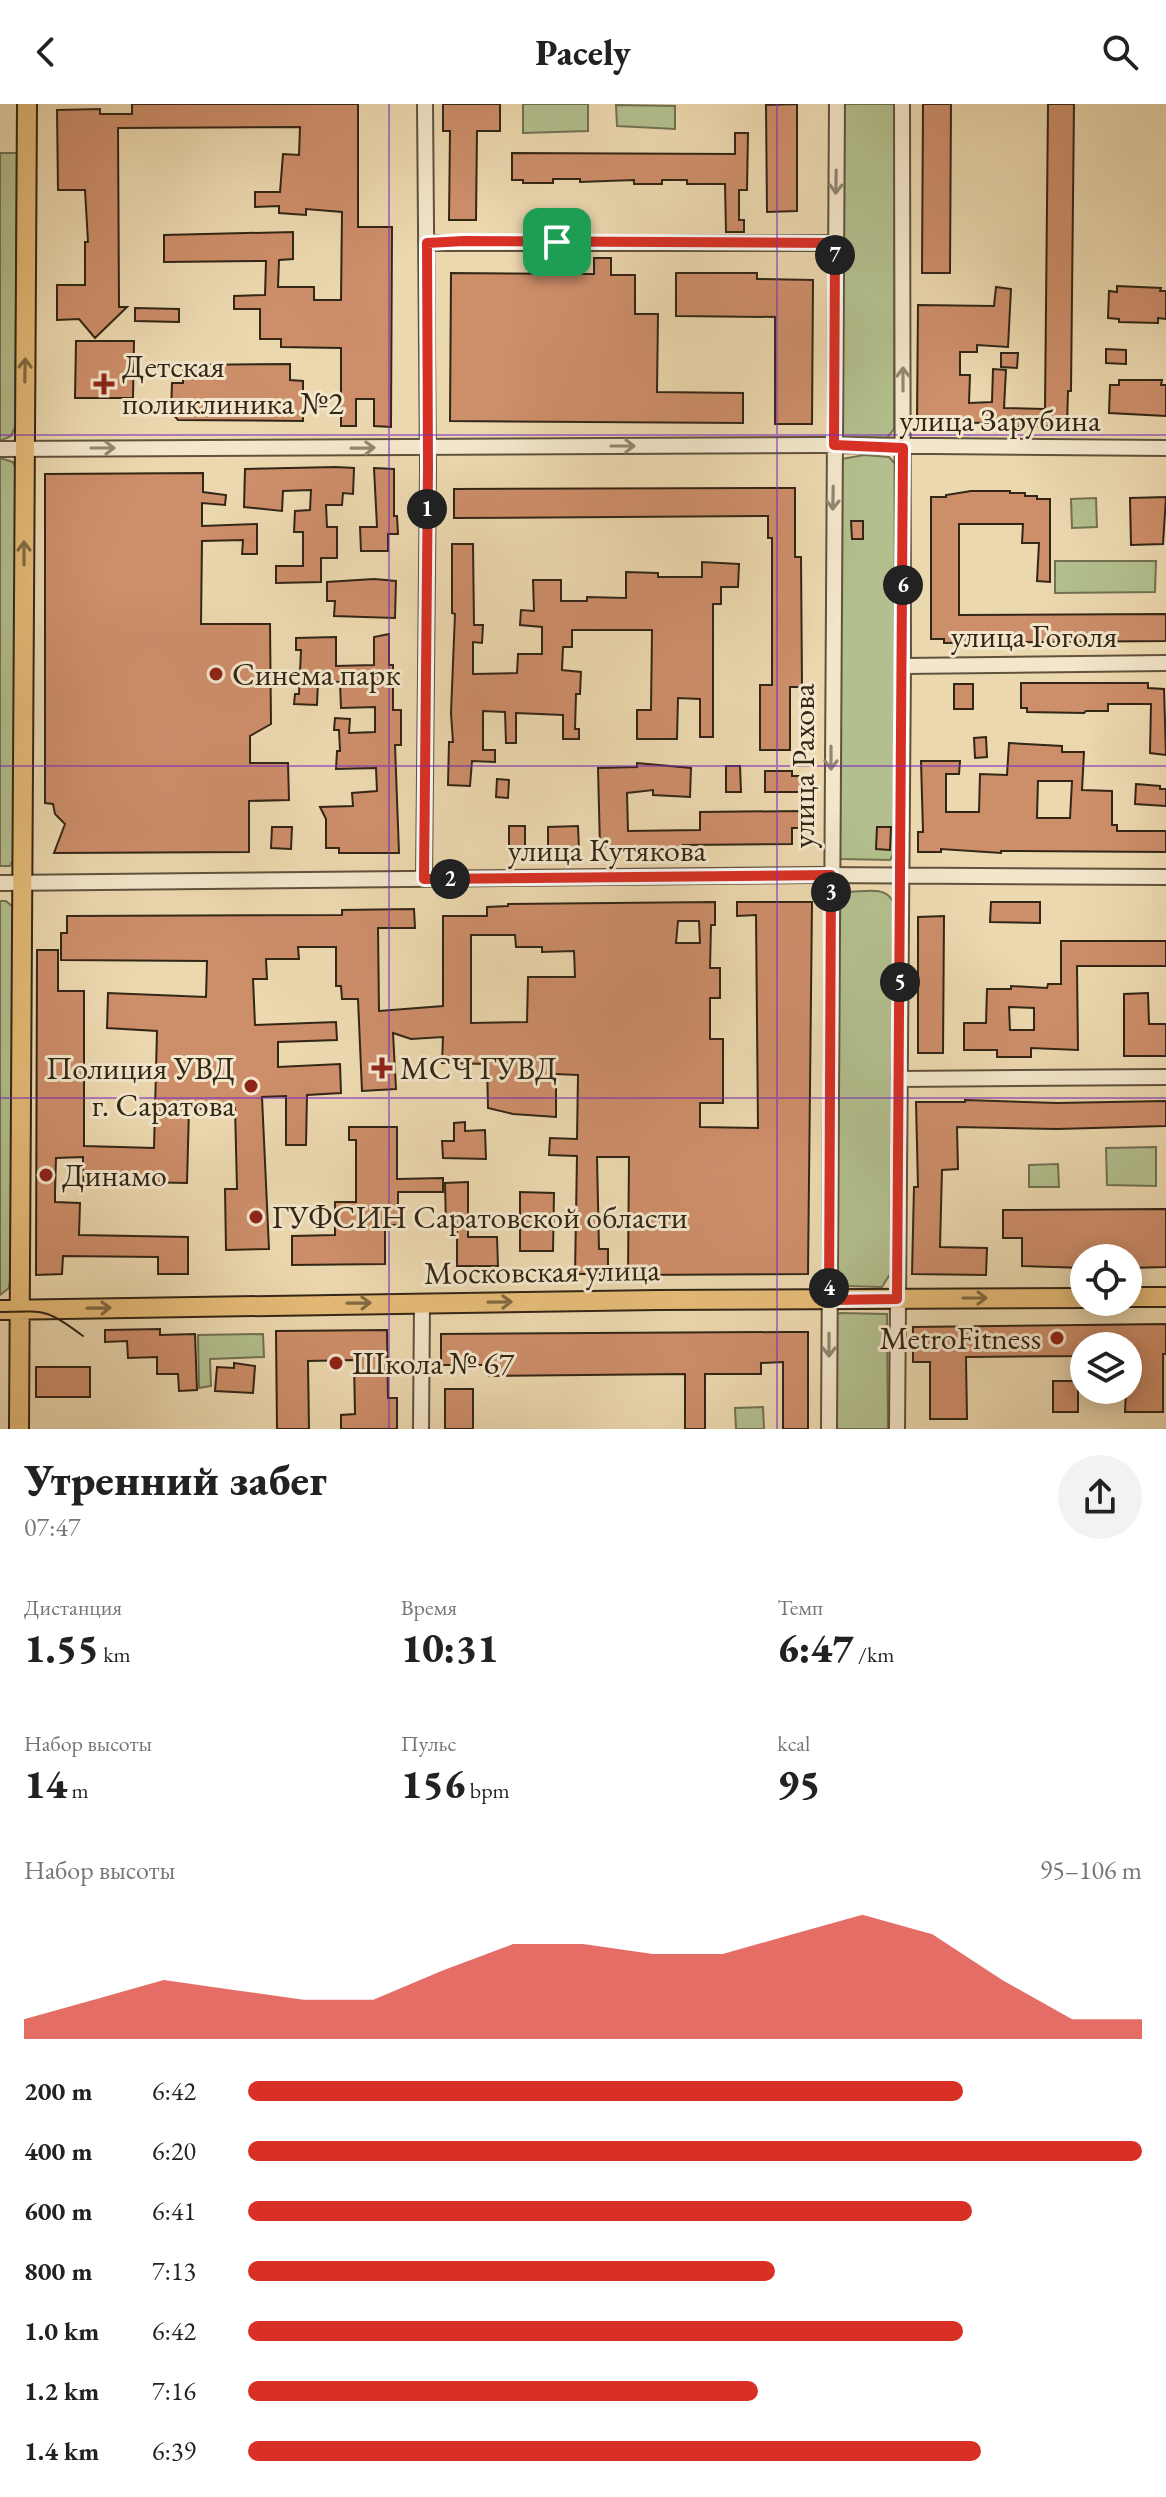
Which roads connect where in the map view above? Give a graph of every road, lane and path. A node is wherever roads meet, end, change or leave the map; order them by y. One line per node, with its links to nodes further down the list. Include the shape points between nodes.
1 (27, 104): 9 (main road, one-way to 1)
2 (425, 104): 5 (street)
3 (837, 104): 6 (street, улица Рахова, one-way to 6)
4 (902, 104): 10 (street, one-way to 4)
5 (427, 243): 6 (street); 8 (street)
6 (835, 243): 7 (street, улица Рахова)
7 (834, 445): 8 (street, улица Зарубина, one-way to 7); 10 (street, улица Зарубина); 15 (street, улица Рахова, one-way to 15)
8 (428, 447): 9 (street, улица Зарубина, one-way to 8); 18 (street)
9 (25, 448): 12 (street); 20 (main road, one-way to 9)
10 (903, 448): 11 (street, улица Зарубина); 14 (street)
11 (1166, 448)
12 (0, 449)
13 (1166, 663): 14 (street, улица Гоголя)
14 (903, 666): 16 (street)
15 (831, 875): 16 (street, улица Кутякова); 18 (street, улица Кутякова); 27 (street, улица Рахова)
16 (901, 877): 17 (street, улица Кутякова); 22 (street)
17 (1166, 877)
18 (424, 879): 20 (street, улица Кутякова)
19 (0, 883): 20 (street, улица Кутякова)
20 (23, 883): 29 (main road)
21 (1166, 1077): 22 (street)
22 (899, 1079): 26 (street)
23 (1142, 1297): 24 (main road)
24 (1166, 1297)
25 (1070, 1298): 26 (main road, Московская улица, one-way to 25)
26 (897, 1299): 27 (main road, Московская улица); 34 (street)
27 (829, 1300): 28 (main road, Московская улица, one-way to 27); 33 (street, улица Рахова, one-way to 33)
28 (422, 1303): 29 (main road, Московская улица, one-way to 28); 32 (street)
29 (21, 1309): 30 (main road, Московская улица); 31 (main road)
30 (0, 1310)
31 (19, 1429)
32 (421, 1429)
33 (829, 1429)
34 (897, 1429)

